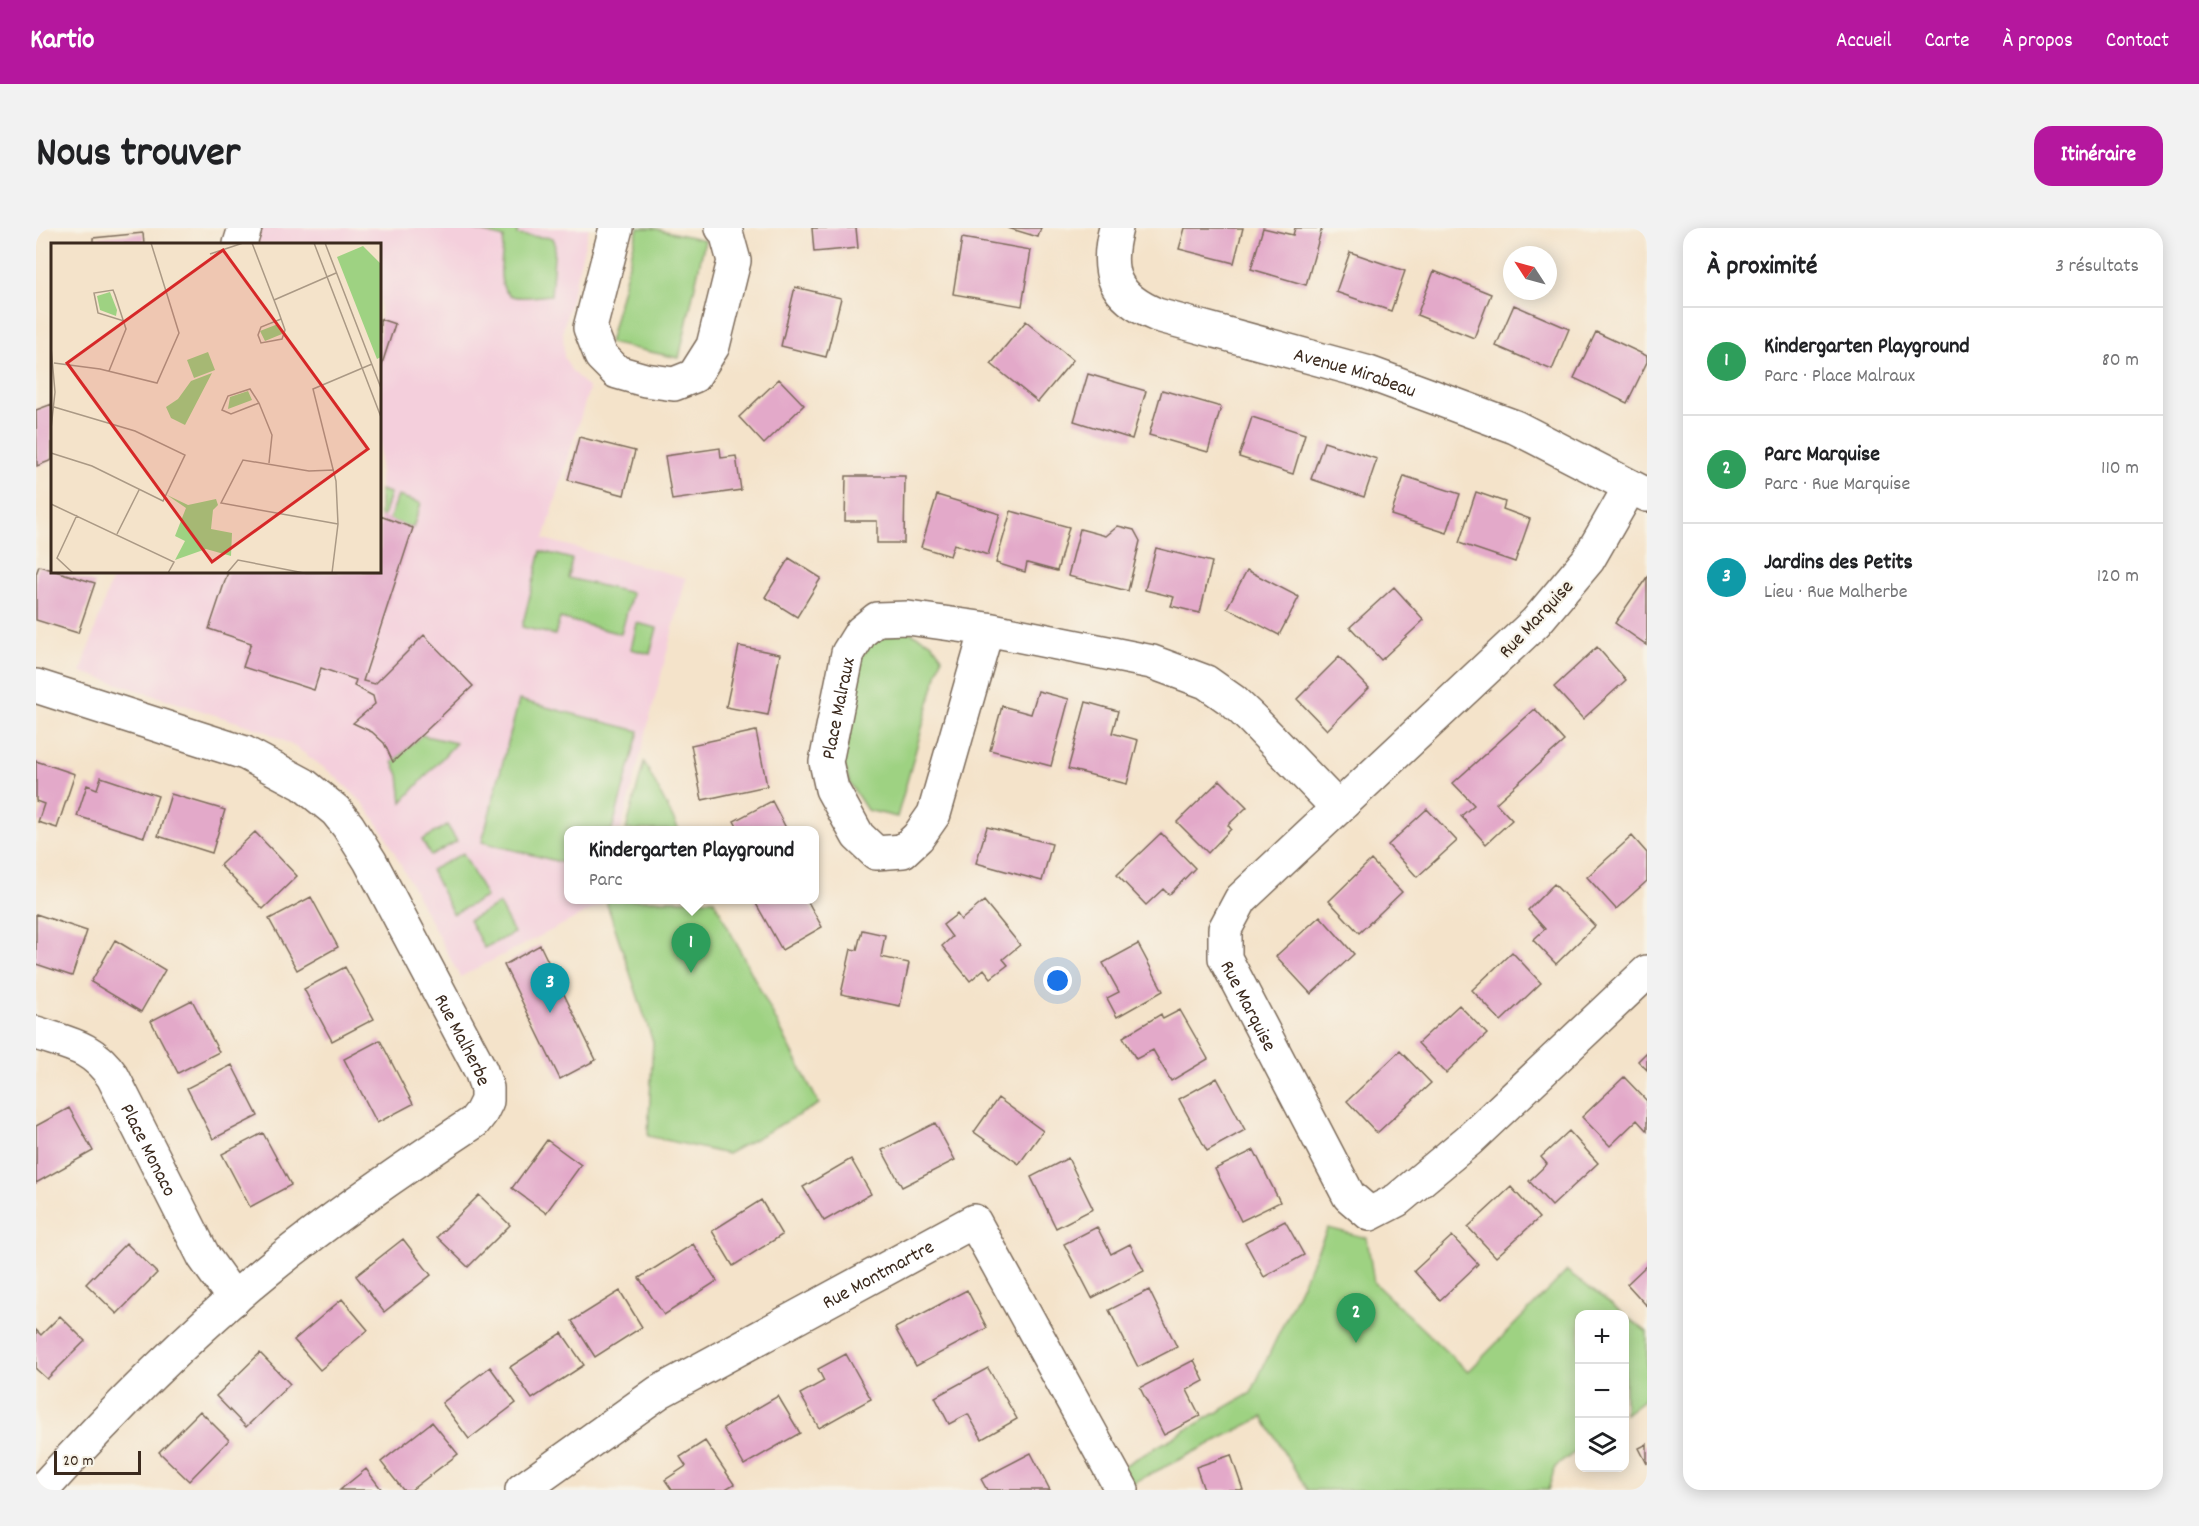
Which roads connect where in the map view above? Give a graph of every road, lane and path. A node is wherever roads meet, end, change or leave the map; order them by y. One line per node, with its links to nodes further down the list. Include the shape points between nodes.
1 (246, 228): 5 (street)
2 (616, 228): 3 (street, via 590,328 601,356 617,372 674,384 694,376 713,346 734,261)
3 (722, 228)
4 (1116, 228): 6 (street, Avenue Mirabeau, via 1110,262 1118,290 1137,307 1366,372 1515,427)
5 (240, 243)
6 (1639, 491): 9 (street, Rue Marquise, via 1536,622)
7 (987, 629): 7 (street, Place Malraux, via 908,618 876,619 861,632 848,653 826,762 832,789 858,837 876,852 903,851 934,814); 9 (street, Place Malraux, via 1152,662 1206,682 1253,720)
8 (36, 686): 12 (street, Rue Malherbe, via 245,753 284,772 320,797 348,826 370,861 471,1050 487,1088 487,1101 474,1122 326,1225)
9 (1337, 807): 10 (street, Rue Marquise, via 1241,899 1225,928 1225,958 1349,1196 1370,1214 1396,1200 1469,1140)
10 (1647, 972)
11 (36, 1033): 12 (street, Place Monaco, via 83,1049 104,1064 204,1257)
12 (234, 1299): 13 (street, Rue Malherbe, via 110,1416)
13 (42, 1490)
14 (522, 1490): 15 (street, Rue Montmartre, via 659,1392 974,1221)
15 (1122, 1490)

